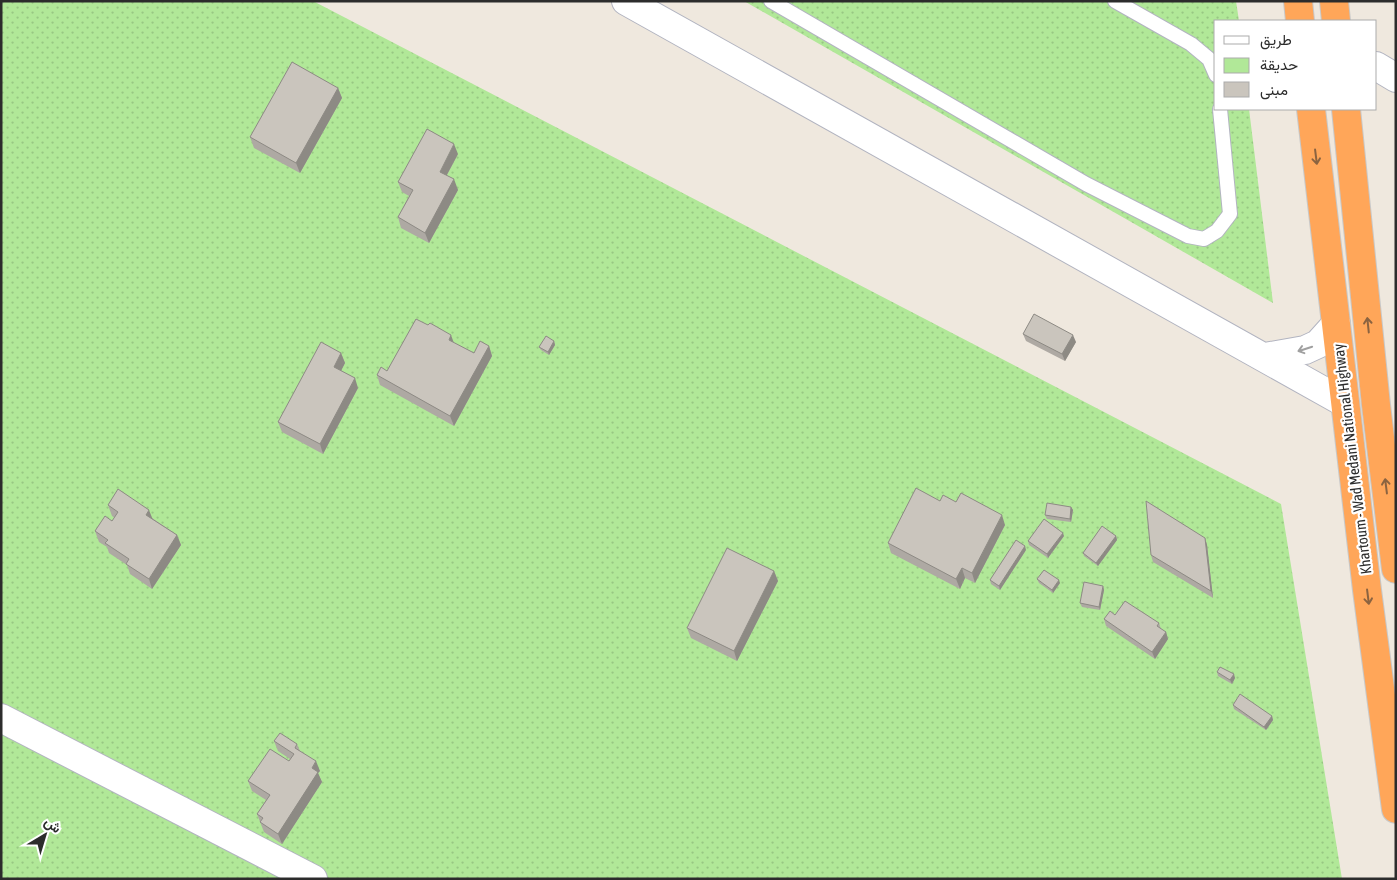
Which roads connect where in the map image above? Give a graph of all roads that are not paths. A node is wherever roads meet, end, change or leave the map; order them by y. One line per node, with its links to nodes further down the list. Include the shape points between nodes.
1 (626, 1): 15 (street)
2 (771, 1): 11 (lane, via 1086,184 1188,236 1204,239 1218,230 1230,214)
3 (1115, 1): 9 (lane, via 1191,44 1209,59)
4 (1298, 1): 6 (highway)
5 (1334, 1): 7 (highway)
6 (1300, 20)
7 (1336, 20)
8 (1377, 67): 10 (street)
9 (1214, 70)
10 (1396, 78)
11 (1220, 110)
12 (1311, 110): 14 (highway, Khartoum - Wad Medani National Highway, one-way to 14)
13 (1346, 110): 17 (highway, Khartoum - Wad Medani National Highway, one-way to 13)
14 (1336, 324): 15 (street, one-way to 15, via 1318,344 1305,350); 16 (highway, Khartoum - Wad Medani National Highway)
15 (1265, 357): 16 (street)
16 (1345, 403): 19 (highway, Khartoum - Wad Medani National Highway, one-way to 19)
17 (1396, 569)
18 (1, 718): 20 (street)
19 (1396, 807)
20 (313, 879)

